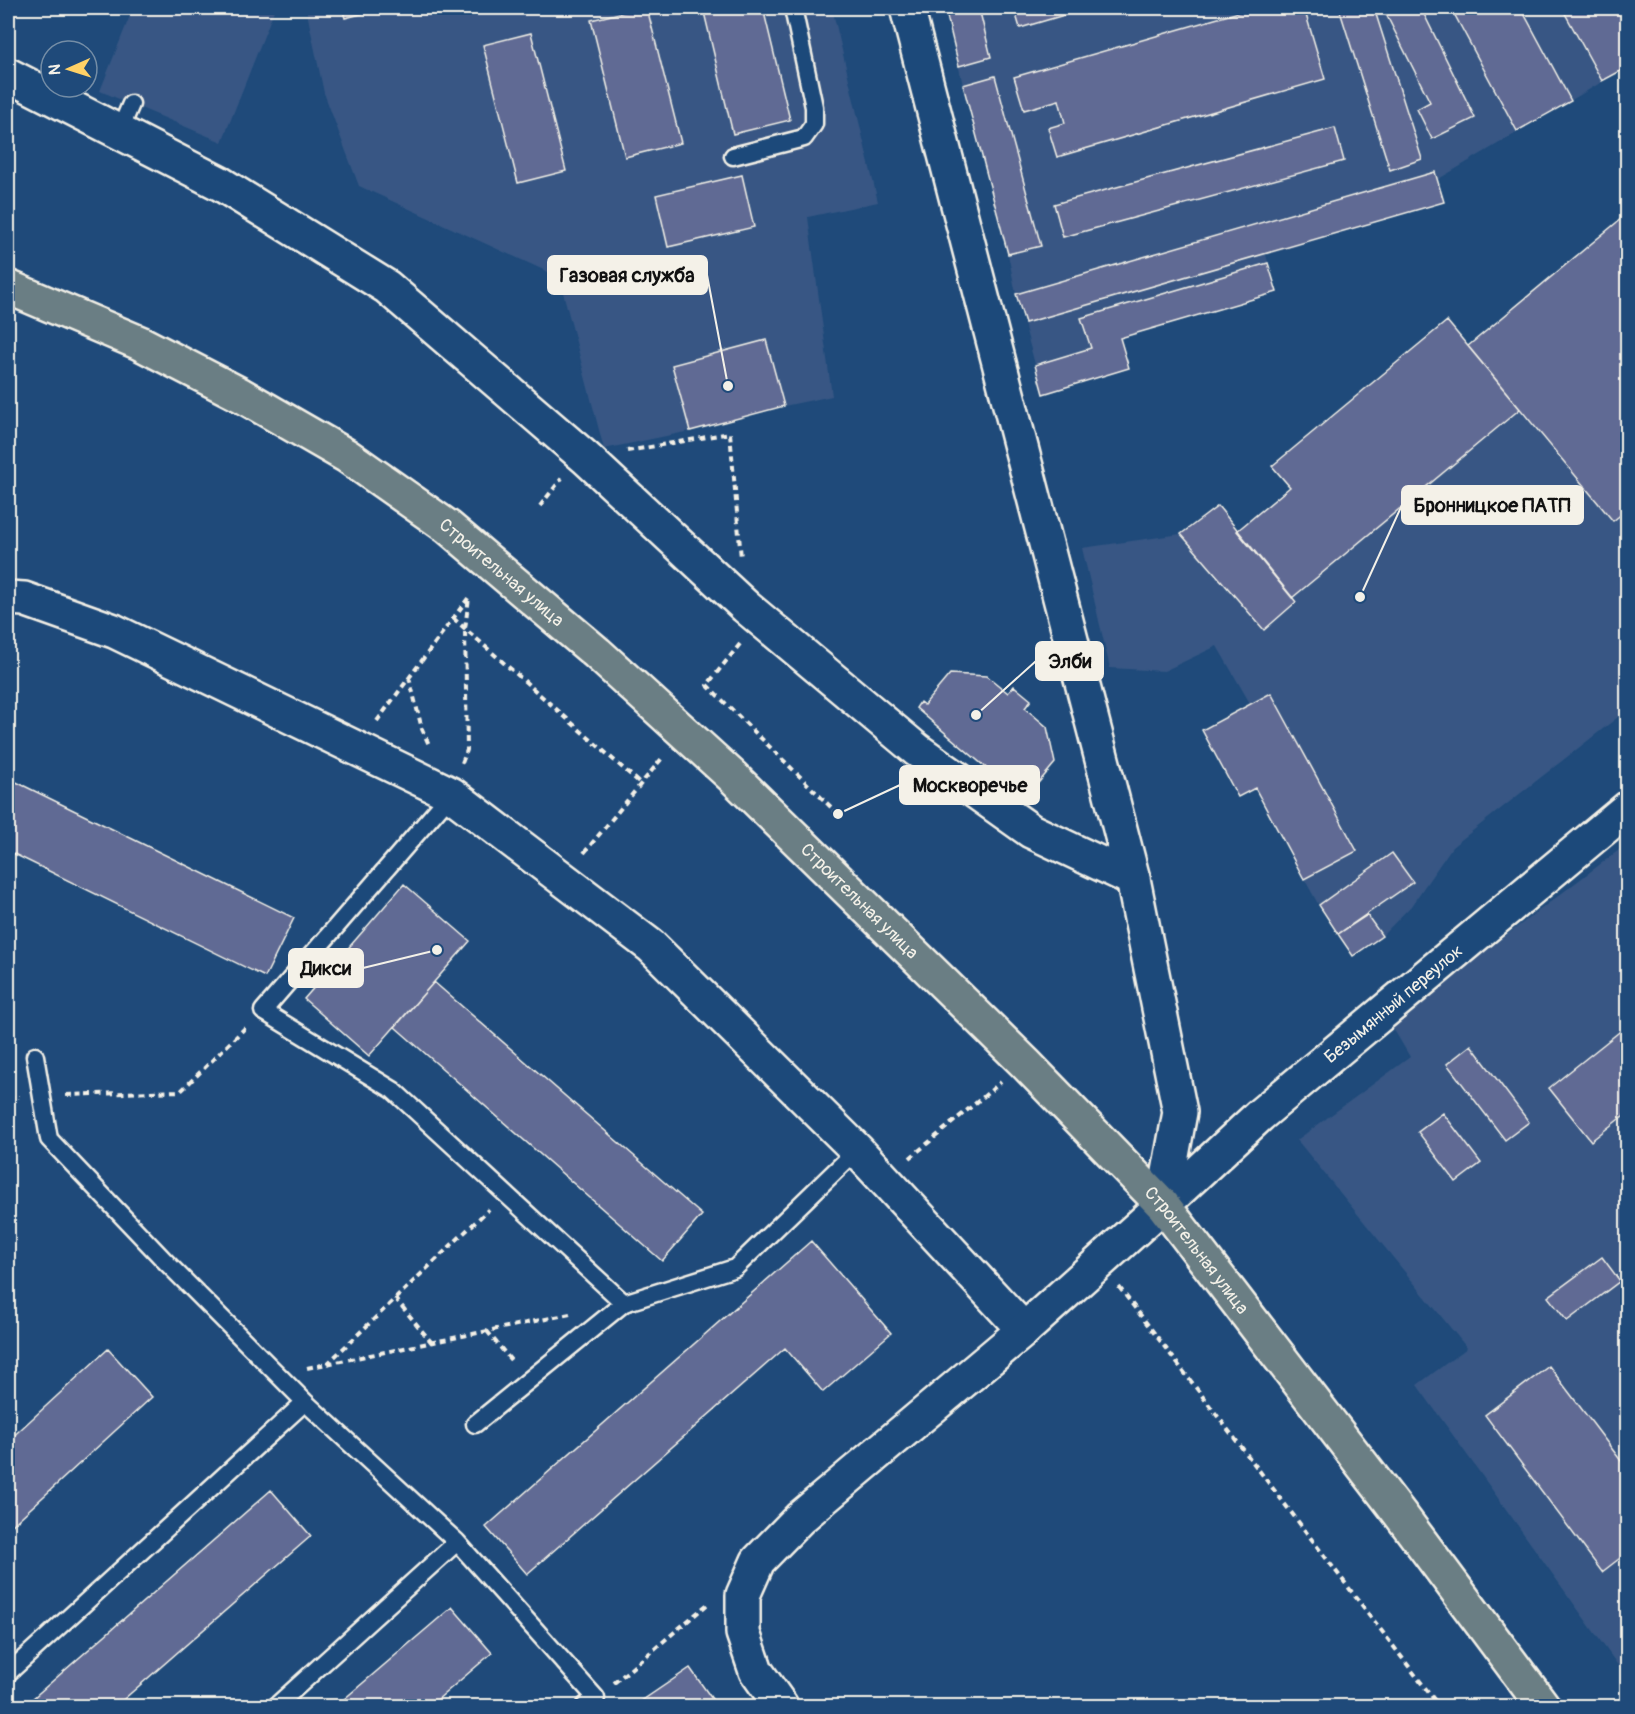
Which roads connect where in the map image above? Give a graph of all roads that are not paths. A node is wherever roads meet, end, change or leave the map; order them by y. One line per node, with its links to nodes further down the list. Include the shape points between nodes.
1 (793, 8): 4 (lane, via 814,107 814,124 804,138)
2 (907, 8): 9 (street)
3 (8, 75): 9 (street, via 125,118 221,184 387,287 586,458 746,607 917,750 1031,831)
4 (733, 156)
5 (8, 287): 12 (highway, Строительная улица, via 140,344 241,395 347,456 448,527 597,653 733,777)
6 (13, 596): 7 (street, via 114,631)
7 (451, 794): 11 (street, via 651,946); 13 (lane, via 263,1011 393,1090)
8 (1628, 808): 12 (street, Безымянный переулок, via 1260,1115)
9 (1133, 879): 12 (street, via 1180,1112)
10 (35, 1056): 15 (lane, via 49,1139)
11 (857, 1150): 13 (lane, via 735,1268); 14 (street)
12 (1163, 1205): 14 (street, Безымянный переулок); 22 (highway, Строительная улица)
13 (624, 1303): 16 (lane)
14 (1024, 1330): 21 (street, Безымянный переулок, via 800,1518 758,1561 743,1595 743,1633 756,1671)
15 (305, 1402): 17 (lane); 18 (lane)
16 (475, 1424)
17 (457, 1542): 19 (lane); 20 (lane)
18 (8, 1673)
19 (591, 1702)
20 (276, 1707)
21 (781, 1707)
22 (1543, 1707)

